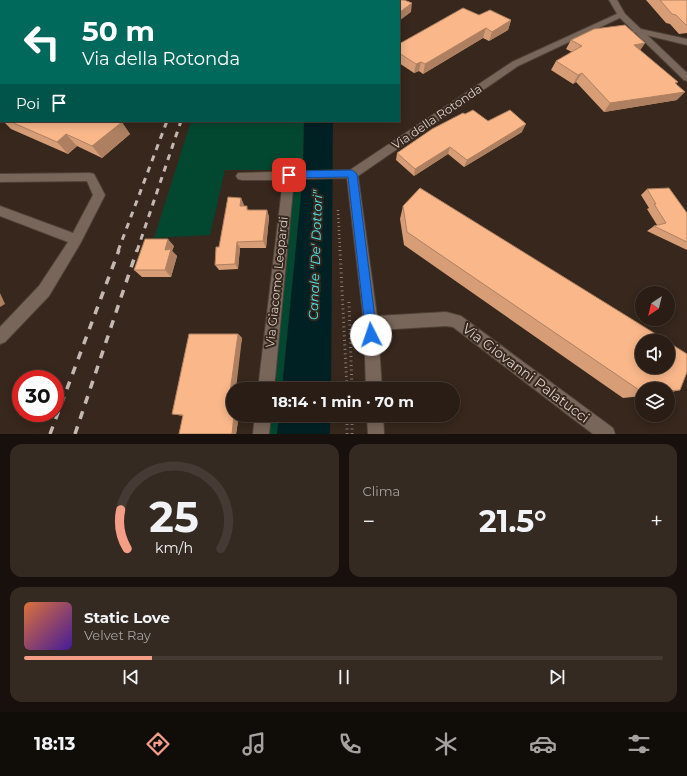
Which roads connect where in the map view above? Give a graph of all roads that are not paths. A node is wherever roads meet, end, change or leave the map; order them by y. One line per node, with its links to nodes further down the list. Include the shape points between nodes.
1 (613, 0): 2 (street)
2 (622, 15): 3 (street); 6 (street, Via della Rotonda, via 515,64)
3 (636, 30): 4 (street); 5 (street)
4 (687, 42)
5 (687, 78)
6 (352, 174): 7 (street); 12 (street)
7 (296, 175): 8 (street); 14 (street, Via Giacomo Leopardi)
8 (242, 176)
9 (0, 178): 11 (street, via 90,177 99,195)
10 (0, 211): 11 (street)
11 (76, 240): 13 (street, via 44,292)
12 (371, 323): 15 (street); 20 (street, Via Giovanni Palatucci, via 446,318 456,321)
13 (0, 336)
14 (267, 382)
15 (374, 382)
16 (262, 422): 18 (street)
17 (375, 422): 19 (street)
18 (260, 434)
19 (376, 434)
20 (607, 434)

